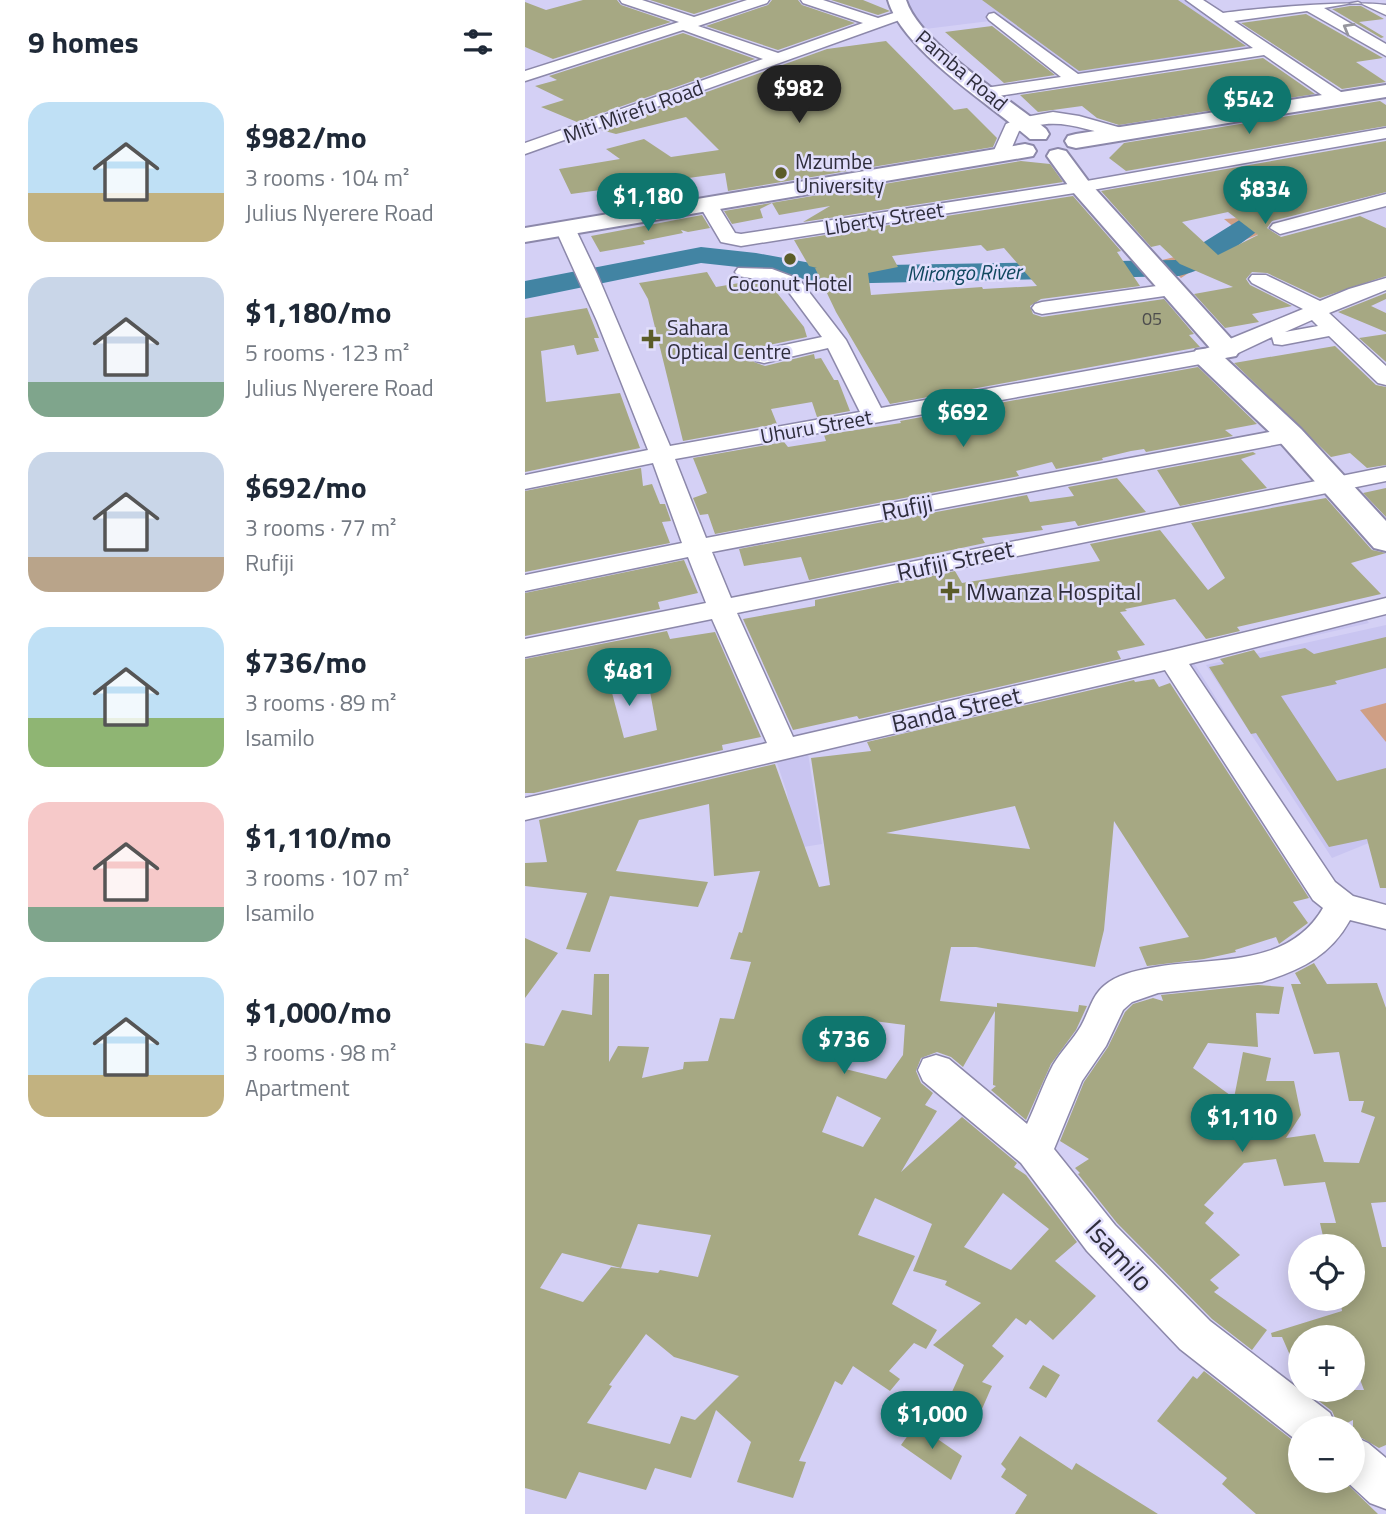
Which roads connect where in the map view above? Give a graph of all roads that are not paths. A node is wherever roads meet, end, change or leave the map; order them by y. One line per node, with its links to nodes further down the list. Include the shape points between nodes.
1 (627, 0): 15 (street)
2 (762, 0): 15 (street)
3 (808, 0): 14 (street)
4 (1193, 0): 13 (street)
5 (1268, 0): 10 (street)
6 (1352, 0): 8 (street)
7 (1364, 0): 11 (street)
8 (1310, 6): 10 (street); 17 (street, one-way to 8)
9 (899, 7): 14 (street, Miti Mirefu Road); 22 (main road, Pamba Road, via 918,35)
10 (1283, 10): 13 (street)
11 (1386, 12)
12 (994, 18): 20 (street)
13 (1221, 18): 16 (street)
14 (878, 23): 18 (street, Miti Mirefu Road)
15 (690, 24): 18 (street); 19 (street)
16 (1269, 50): 20 (street); 23 (street)
17 (1386, 51)
18 (779, 59): 27 (street, Miti Mirefu Road)
19 (525, 76)
20 (1074, 79): 22 (street)
21 (1386, 91): 23 (main road)
22 (985, 93): 26 (main road, Pamba Road)
23 (1338, 98): 25 (main road)
24 (1386, 133): 29 (street, Liberty Street)
25 (1119, 134): 26 (street, via 1063,116); 28 (main road)
26 (1029, 136): 28 (main road, via 1040,156); 31 (main road, via 1001,155)
27 (527, 147)
28 (1067, 149): 29 (main road)
29 (1081, 187): 31 (street, Liberty Street, via 741,240 728,238); 38 (main road)
30 (1386, 200): 33 (street)
31 (707, 203): 32 (main road)
32 (565, 228): 34 (main road); 48 (street)
33 (1280, 228)
34 (525, 235)
35 (745, 272): 42 (street, via 772,275 792,284)
36 (1259, 279): 40 (street)
37 (1386, 284): 40 (street, Uhuru Street)
38 (1167, 285): 39 (street); 43 (main road)
39 (1042, 308)
40 (1316, 310): 41 (street); 43 (street, Uhuru Street)
41 (1333, 329): 43 (street); 45 (street)
42 (835, 340): 44 (street); 46 (street)
43 (1216, 353): 46 (street, Uhuru Street); 47 (main road)
44 (764, 356)
45 (1383, 372)
46 (873, 415): 48 (street, Uhuru Street)
47 (1290, 435): 51 (main road); 53 (street, Rufiji)
48 (663, 454): 50 (street, Uhuru Street); 53 (street)
49 (1386, 474): 51 (street, Rufiji Street)
50 (525, 482)
51 (1333, 485): 52 (main road); 56 (street, Rufiji Street)
52 (1386, 541)
53 (698, 547): 54 (street, Rufiji); 56 (street)
54 (525, 583)
55 (1385, 608): 58 (street, Banda Street)
56 (722, 609): 57 (street, Rufiji Street); 59 (street)
57 (525, 648)
58 (1172, 659): 59 (street, Banda Street); 61 (street, via 1324,891)
59 (784, 749): 60 (street, Banda Street)
60 (525, 809)
61 (1342, 905): 62 (street); 64 (street, via 1326,933 1297,954 1262,969 1134,985 1110,1000 1094,1036 1067,1074)
62 (1386, 917)
63 (936, 1070): 64 (street, Isamilo)
64 (1034, 1152): 65 (street, Isamilo, via 1101,1238 1195,1335)
65 (1300, 1416)
66 (1365, 1469): 67 (street)
67 (1386, 1488)

